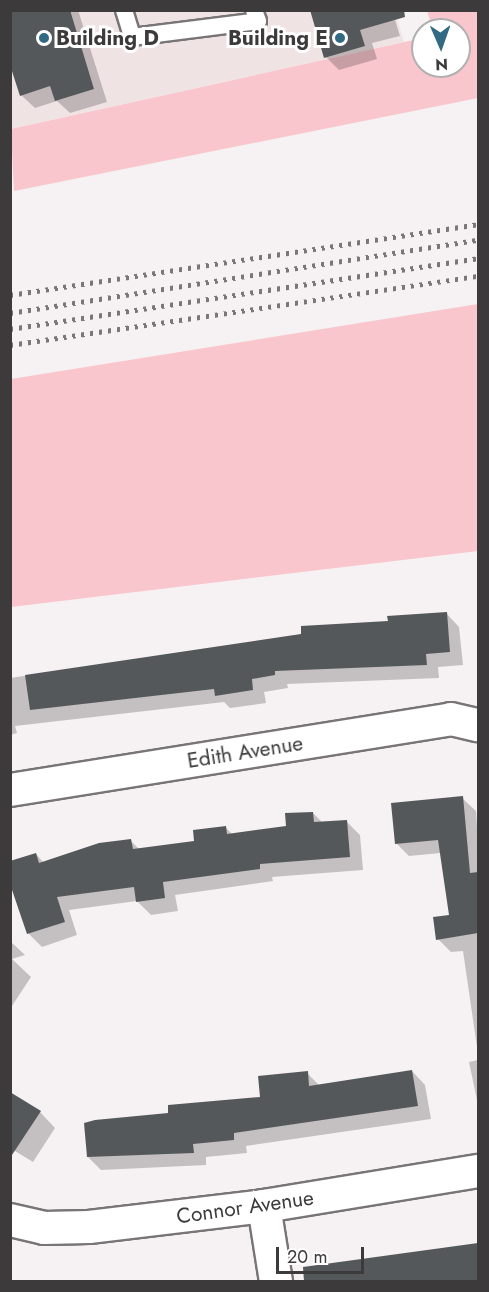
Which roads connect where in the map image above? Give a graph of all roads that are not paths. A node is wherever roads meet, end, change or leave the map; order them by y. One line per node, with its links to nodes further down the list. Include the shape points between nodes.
1 (124, 10): 2 (lane, via 132,37 258,21)
2 (254, 10)
3 (478, 725): 4 (street, Edith Avenue, via 451,718)
4 (10, 790)
5 (478, 1171): 6 (street, Connor Avenue)
6 (264, 1206): 7 (street, Connor Avenue, via 89,1227 44,1228); 8 (street)
7 (11, 1221)
8 (276, 1281)

